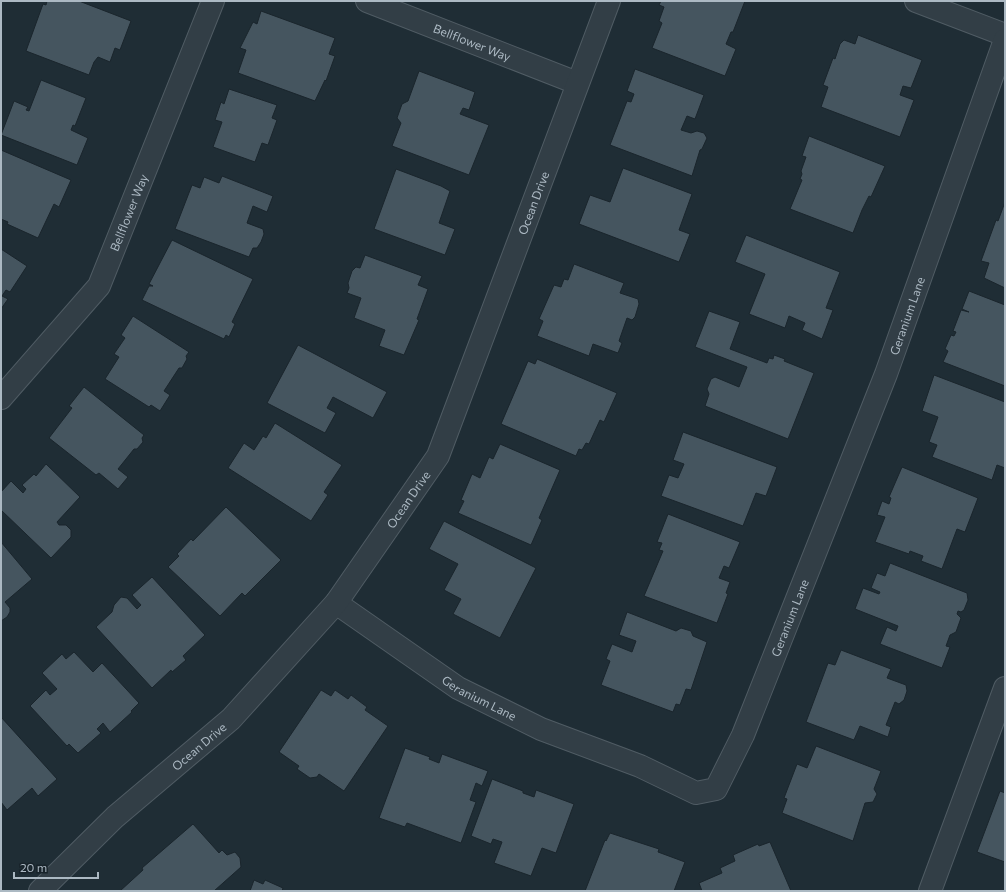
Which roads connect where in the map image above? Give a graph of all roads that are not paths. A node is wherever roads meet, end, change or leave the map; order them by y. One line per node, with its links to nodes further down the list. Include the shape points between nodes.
1 (213, 1): 8 (street, Bellflower Way, via 100,286)
2 (367, 1): 7 (street, Bellflower Way)
3 (609, 1): 7 (street, Ocean Drive)
4 (916, 1): 5 (street)
5 (1005, 35)
6 (1005, 40): 9 (street, Geranium Lane, via 886,374 743,735 716,789 696,793 640,766 541,729 458,688)
7 (577, 83): 9 (street, Ocean Drive, via 438,456)
8 (1, 398)
9 (336, 602): 11 (street, Ocean Drive, via 231,718 115,817)
10 (1005, 688): 12 (street)
11 (51, 888)
12 (930, 891)

